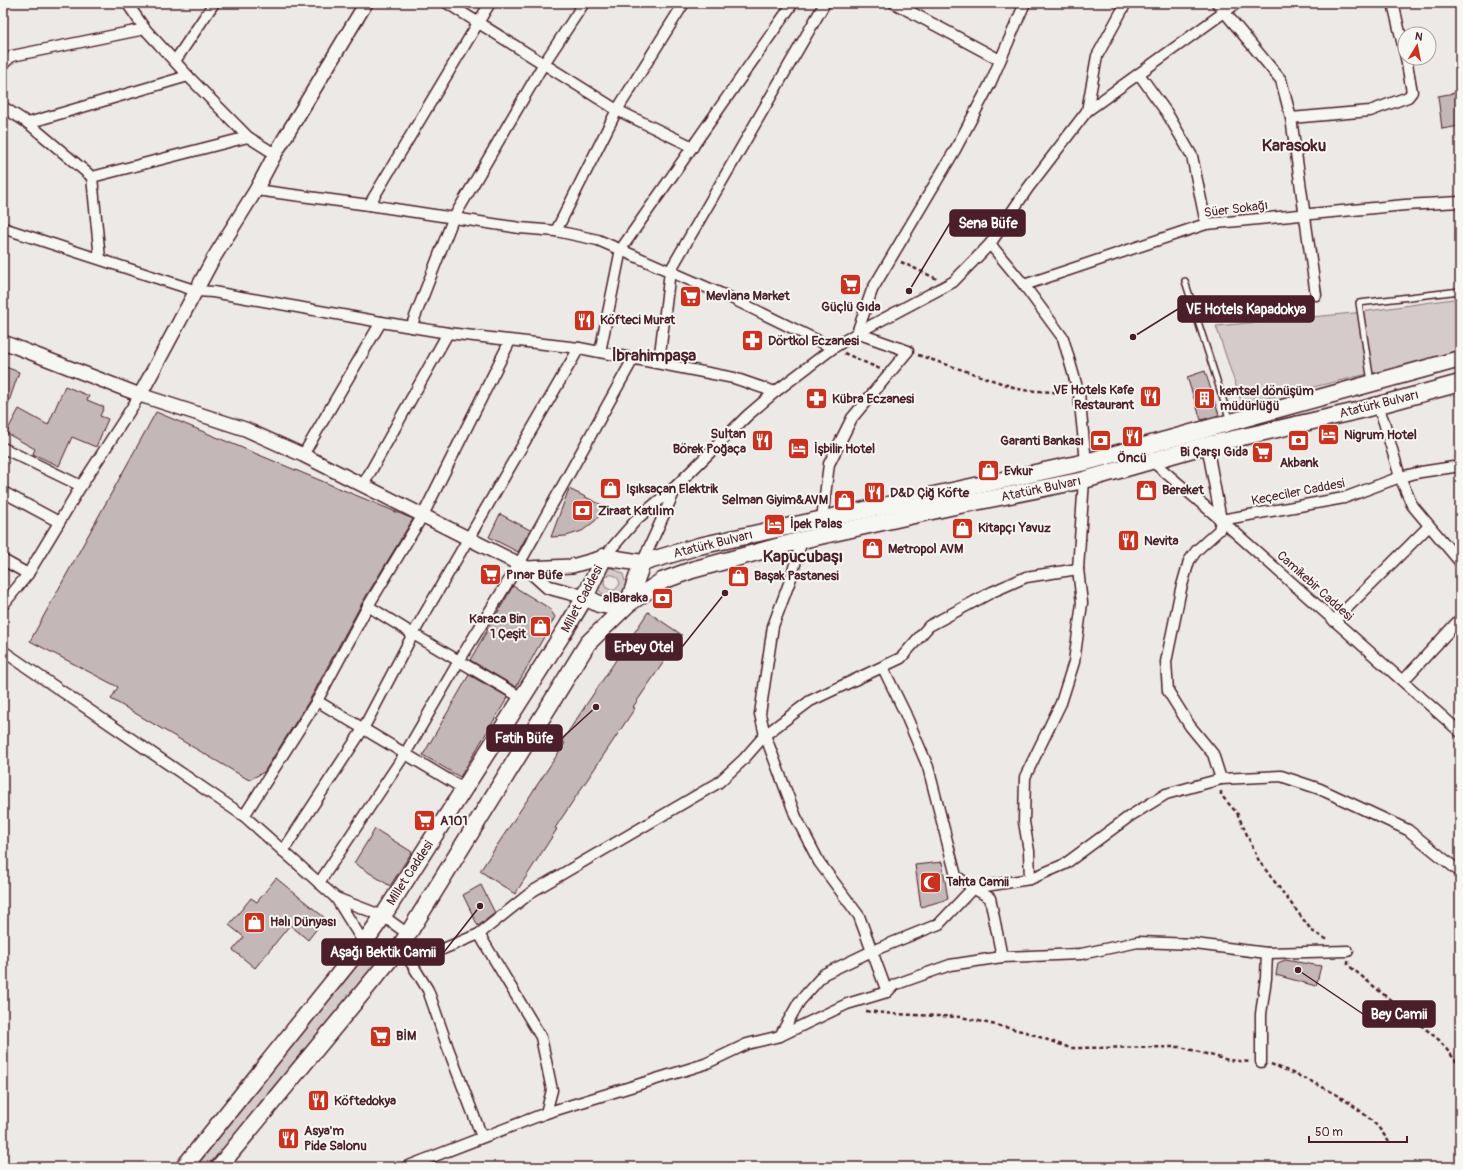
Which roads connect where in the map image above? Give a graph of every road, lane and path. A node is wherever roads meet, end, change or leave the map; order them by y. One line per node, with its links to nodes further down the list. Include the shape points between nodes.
1 (127, 3): 20 (street)
2 (214, 3): 21 (street)
3 (366, 3): 35 (street)
4 (447, 3): 18 (street)
5 (490, 3): 18 (street)
6 (584, 3): 24 (street)
7 (684, 3): 29 (street)
8 (793, 3): 34 (street)
9 (825, 3): 49 (street)
10 (894, 3): 16 (street)
11 (1025, 3): 22 (street)
12 (1126, 3): 30 (street, via 1097,56)
13 (1217, 3): 17 (street)
14 (1236, 3): 17 (street)
15 (1393, 3): 19 (street)
16 (911, 7): 22 (street)
17 (1224, 12): 26 (street); 31 (street, via 1281,80)
18 (479, 23): 24 (street); 39 (street)
19 (1398, 26)
20 (145, 29): 21 (street); 23 (street, via 12,56)
21 (175, 60): 27 (street)
22 (1000, 60): 47 (street, via 955,150)
23 (3, 64)
24 (543, 65): 29 (street); 41 (street)
25 (1407, 66): 31 (street, via 1412,92 1408,96 1370,111)
26 (1139, 74): 30 (street); 42 (street, via 1167,113 1192,156)
27 (188, 76): 32 (street); 33 (street)
28 (3, 107): 32 (street)
29 (617, 110): 34 (street); 44 (street)
30 (1087, 111): 45 (street, via 1028,188)
31 (1291, 118): 40 (street)
32 (28, 123): 36 (street)
33 (248, 137): 35 (street); 36 (street)
34 (693, 146): 46 (street)
35 (275, 154): 37 (street)
36 (92, 177): 48 (street)
37 (256, 190): 39 (street); 53 (street, via 213,259)
38 (1460, 202): 40 (street, Süer Sokağı)
39 (369, 205): 41 (street)
40 (1305, 214): 42 (street, Süer Sokağı); 55 (street)
41 (453, 219): 44 (street); 57 (street)
42 (1206, 224): 52 (street, Süer Sokağı)
43 (3, 228): 48 (street)
44 (556, 232): 46 (street, via 598,240)
45 (990, 244): 51 (street); 52 (street)
46 (621, 249): 49 (street); 65 (street)
47 (891, 257): 51 (path); 59 (street, via 872,290)
48 (100, 259): 53 (street)
49 (670, 271): 63 (street); 68 (street)
50 (1185, 281): 76 (lane)
51 (948, 284): 59 (street)
52 (1024, 285): 73 (street, via 1063,338)
53 (197, 291): 56 (street); 74 (street)
54 (1460, 291): 70 (lane, via 1359,303)
55 (1316, 295)
56 (381, 322): 57 (street); 79 (street)
57 (411, 327): 58 (street)
58 (448, 333): 60 (street); 85 (street)
59 (857, 334): 63 (street); 64 (street)
60 (510, 341): 62 (street); 89 (street)
61 (3, 342): 74 (street)
62 (579, 348): 65 (street); 94 (street)
63 (833, 348): 69 (path); 72 (street)
64 (908, 351): 69 (street); 73 (path, via 1022,390)
65 (600, 352): 66 (street)
66 (632, 359): 68 (street); 100 (street)
67 (1460, 359): 70 (main road, Atatürk Bulvarı)
68 (658, 362): 72 (street, via 734,378)
69 (890, 373): 90 (street, via 852,418 829,464)
70 (1371, 383): 75 (main road); 76 (main road, Atatürk Bulvarı)
71 (1460, 383): 75 (main road, Atatürk Bulvarı)
72 (775, 392): 87 (street)
73 (1079, 394): 81 (street)
74 (140, 395): 79 (street, via 245,429); 86 (street)
75 (1377, 406): 77 (main road, Atatürk Bulvarı); 83 (street)
76 (1230, 422): 81 (main road, Atatürk Bulvarı)
77 (1207, 445): 80 (main road, Atatürk Bulvarı); 91 (street)
78 (3, 448): 86 (street)
79 (303, 455): 85 (street)
80 (1152, 461): 84 (main road, Atatürk Bulvarı); 91 (street, Camikebir Caddesi)
81 (1086, 462): 90 (main road, Atatürk Bulvarı)
82 (1460, 466): 83 (street, Keçeciler Caddesi)
83 (1400, 477): 91 (street, Keçeciler Caddesi, via 1344,498); 93 (street, via 1412,505)
84 (1084, 480): 95 (main road, Atatürk Bulvarı); 101 (street)
85 (362, 485): 89 (street)
86 (81, 486): 92 (street)
87 (676, 486): 96 (street, via 637,518); 99 (street)
88 (3, 492): 92 (street)
89 (423, 515): 94 (street); 106 (street)
90 (822, 519): 99 (main road, Atatürk Bulvarı, via 699,546)
91 (1221, 520): 108 (street, Camikebir Caddesi); 120 (street, via 1219,530 1189,561 1166,662 1168,691 1190,726 1213,754)
92 (59, 522): 102 (street)
93 (1429, 526): 98 (street); 108 (street)
94 (469, 538): 100 (street); 109 (street)
95 (802, 540): 104 (main road, Atatürk Bulvarı, via 692,570 662,582); 118 (street, via 792,578 773,626 760,714)
96 (604, 557): 99 (main road); 100 (street, via 572,566); 103 (main road, Millet Caddesi)
97 (3, 560): 102 (street)
98 (1460, 562)
99 (642, 563): 104 (main road, Millet Caddesi)
100 (523, 566): 103 (street, via 548,587); 111 (street)
101 (1078, 569): 112 (street, via 1026,577 992,592 930,626 901,658); 125 (street, via 1082,603 1074,662 1061,703 1025,777 1024,822)
102 (28, 574): 105 (street)
103 (584, 597): 104 (main road, via 609,606); 114 (main road, Millet Caddesi)
104 (628, 604): 130 (main road, Millet Caddesi, via 588,643)
105 (3, 605)
106 (368, 606): 109 (street); 115 (street)
107 (1460, 619): 113 (street)
108 (1334, 621): 113 (street, Camikebir Caddesi)
109 (413, 634): 111 (street); 116 (street)
110 (3, 651): 122 (street)
111 (458, 661): 114 (street); 119 (street)
112 (883, 668): 118 (street, via 810,701); 127 (street, via 928,767 956,876)
113 (1403, 682): 117 (street, Camikebir Caddesi)
114 (522, 698): 121 (main road, Millet Caddesi)
115 (317, 701): 116 (street); 122 (street)
116 (363, 729): 119 (street); 123 (street)
117 (1460, 732)
118 (766, 735): 131 (street, via 718,782 533,891); 133 (street, via 796,817 819,862 859,916)
119 (405, 754): 121 (street); 126 (street)
120 (1221, 779): 124 (street, via 1281,776 1320,789 1408,830); 125 (street, via 1166,794 1130,816 1065,864); 134 (path, via 1221,795 1238,813 1259,861 1312,931)
121 (464, 789): 129 (main road, Millet Caddesi)
122 (244, 816): 123 (street)
123 (283, 851): 126 (street)
124 (1460, 872)
125 (1030, 879): 127 (street)
126 (319, 882): 128 (street)
127 (973, 888): 133 (street, via 938,924); 137 (street, via 990,898)
128 (336, 898): 129 (street); 132 (street)
129 (383, 916): 130 (street); 132 (main road, Millet Caddesi)
130 (408, 934): 135 (main road, Millet Caddesi)
131 (479, 934): 135 (street, via 443,949); 144 (street, via 540,1038 552,1090)
132 (364, 943): 138 (street); 147 (main road, Millet Caddesi)
133 (872, 951): 139 (street); 141 (street, via 824,974 799,1002)
134 (1348, 951): 136 (street); 143 (path, via 1348,965 1439,1040)
135 (402, 952): 138 (main road, Millet Caddesi); 145 (street, via 428,990)
136 (1267, 953): 137 (street, via 1195,944 1138,942 1081,954); 142 (street, via 1261,1014)
137 (1002, 957): 139 (street, via 950,965 894,985)
138 (388, 961): 148 (main road, Millet Caddesi)
139 (888, 992): 141 (street, via 847,1004)
140 (862, 1010): 142 (path, via 961,1017 1026,1032 1070,1048 1181,1047 1228,1060)
141 (780, 1036): 144 (street, via 747,1044 705,1064)
142 (1262, 1062): 146 (path, via 1307,1079 1348,1101 1373,1122)
143 (1460, 1066)
144 (546, 1113): 145 (street)
145 (482, 1137): 149 (street)
146 (1389, 1142)
147 (184, 1167)
148 (218, 1167)
149 (406, 1167)

